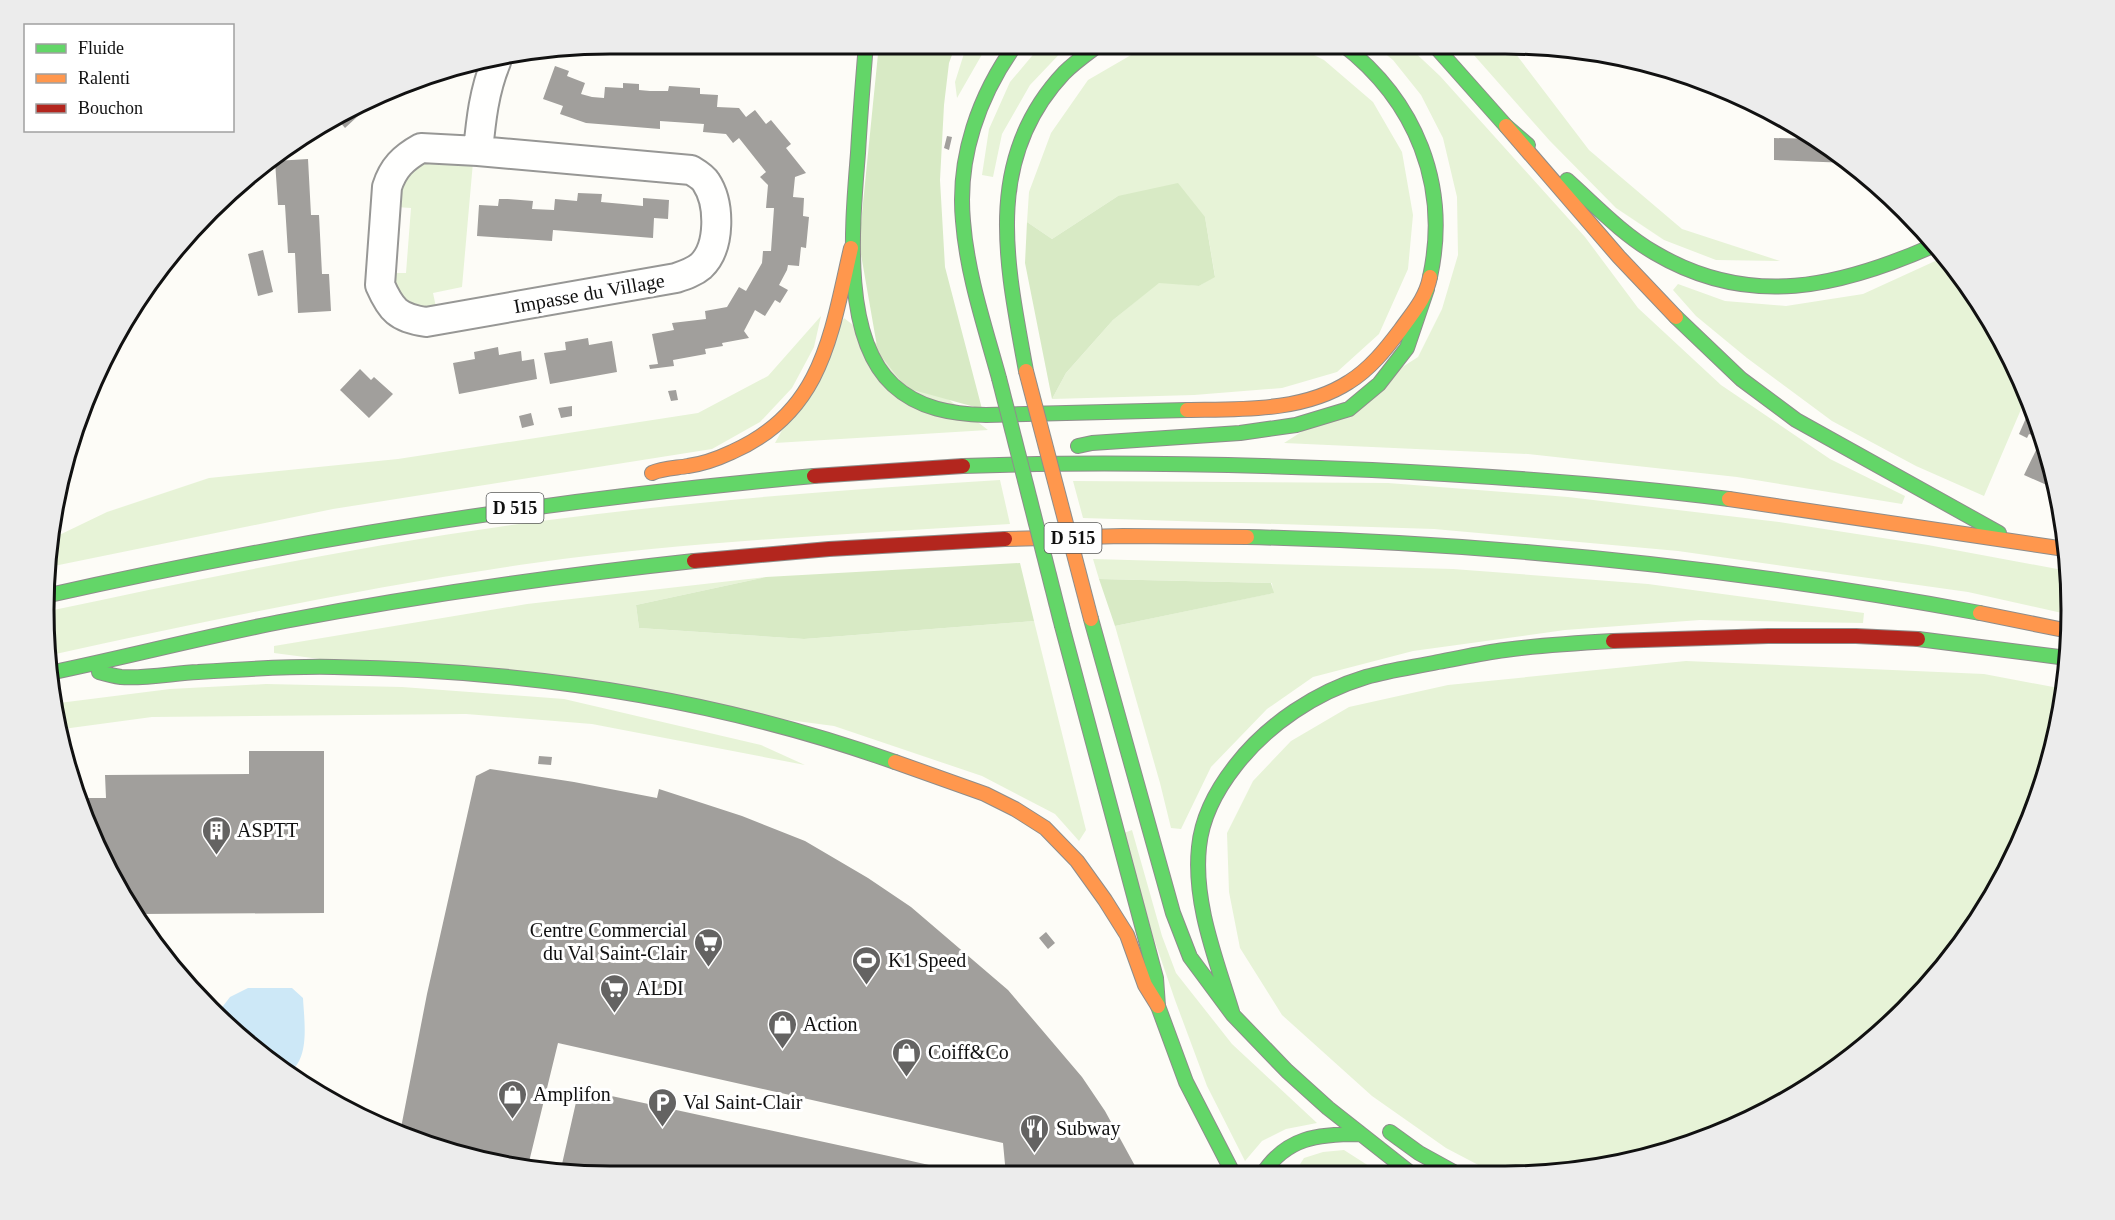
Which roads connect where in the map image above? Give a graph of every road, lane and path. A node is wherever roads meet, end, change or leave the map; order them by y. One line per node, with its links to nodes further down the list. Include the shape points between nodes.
1 (865, 54): 9 (main road)
2 (1009, 54): 21 (main road, bridge, via 994,75 974,118 962,210 965,238 1062,626 1156,978)
3 (1088, 54): 22 (main road, bridge, via 1049,93 1015,160 1005,224 1008,261 1026,371 1091,619 1181,935 1201,975)
4 (1356, 54): 11 (main road, via 1396,96 1425,156 1436,215)
5 (1442, 54): 7 (main road)
6 (494, 67): 8 (street, via 483,101)
7 (1506, 126): 10 (main road, via 1628,234 1656,254 1710,280 1740,287 1771,288 1839,282); 14 (main road, via 1677,319 1742,380 1839,447)
8 (478, 151): 8 (street, Impasse du Village, via 421,148 399,163 391,174 380,285 397,313 411,320 426,322 676,278 702,265 709,254 714,203 705,180 692,170)
9 (851, 248): 11 (main road, via 858,312 885,375 917,401 962,415 1228,409 1293,402 1334,390 1365,370 1395,337); 13 (main road, via 825,354 811,383 793,407 738,450 717,459 655,471)
10 (1927, 248)
11 (1427, 289): 12 (main road, via 1407,348 1379,384 1349,409 1296,425 1240,433 1092,443)
12 (992, 466): 13 (main road, D 515, via 830,474); 14 (main road, D 515, via 1264,467 1510,479 1665,492)
13 (626, 494): 16 (main road, D 515, via 293,544)
14 (2011, 540): 15 (main road, D 515)
15 (2057, 548)
16 (54, 594)
17 (2060, 629): 19 (main road, D 515, via 1909,599 1605,559 1323,539 1159,536 983,540 791,552 539,579 304,618)
18 (2059, 657): 22 (main road, via 1974,644 1841,635 1610,640 1497,651 1403,668 1335,689 1296,711 1256,743 1215,796 1204,824 1199,855 1202,904)
19 (80, 667): 20 (main road, D 515); 21 (main road, via 121,677 334,667 540,680 697,705 850,746 985,794 1045,828 1077,861 1105,900 1127,935 1145,984)
20 (58, 671)
21 (1158, 1006): 25 (main road, via 1186,1082)
22 (1233, 1015): 23 (main road)
23 (1328, 1108): 24 (main road); 28 (main road, via 1371,1121)
24 (1360, 1134): 26 (main road, via 1327,1134 1294,1143); 27 (main road)
25 (1229, 1166)
26 (1267, 1166)
27 (1401, 1166)
28 (1443, 1166)

